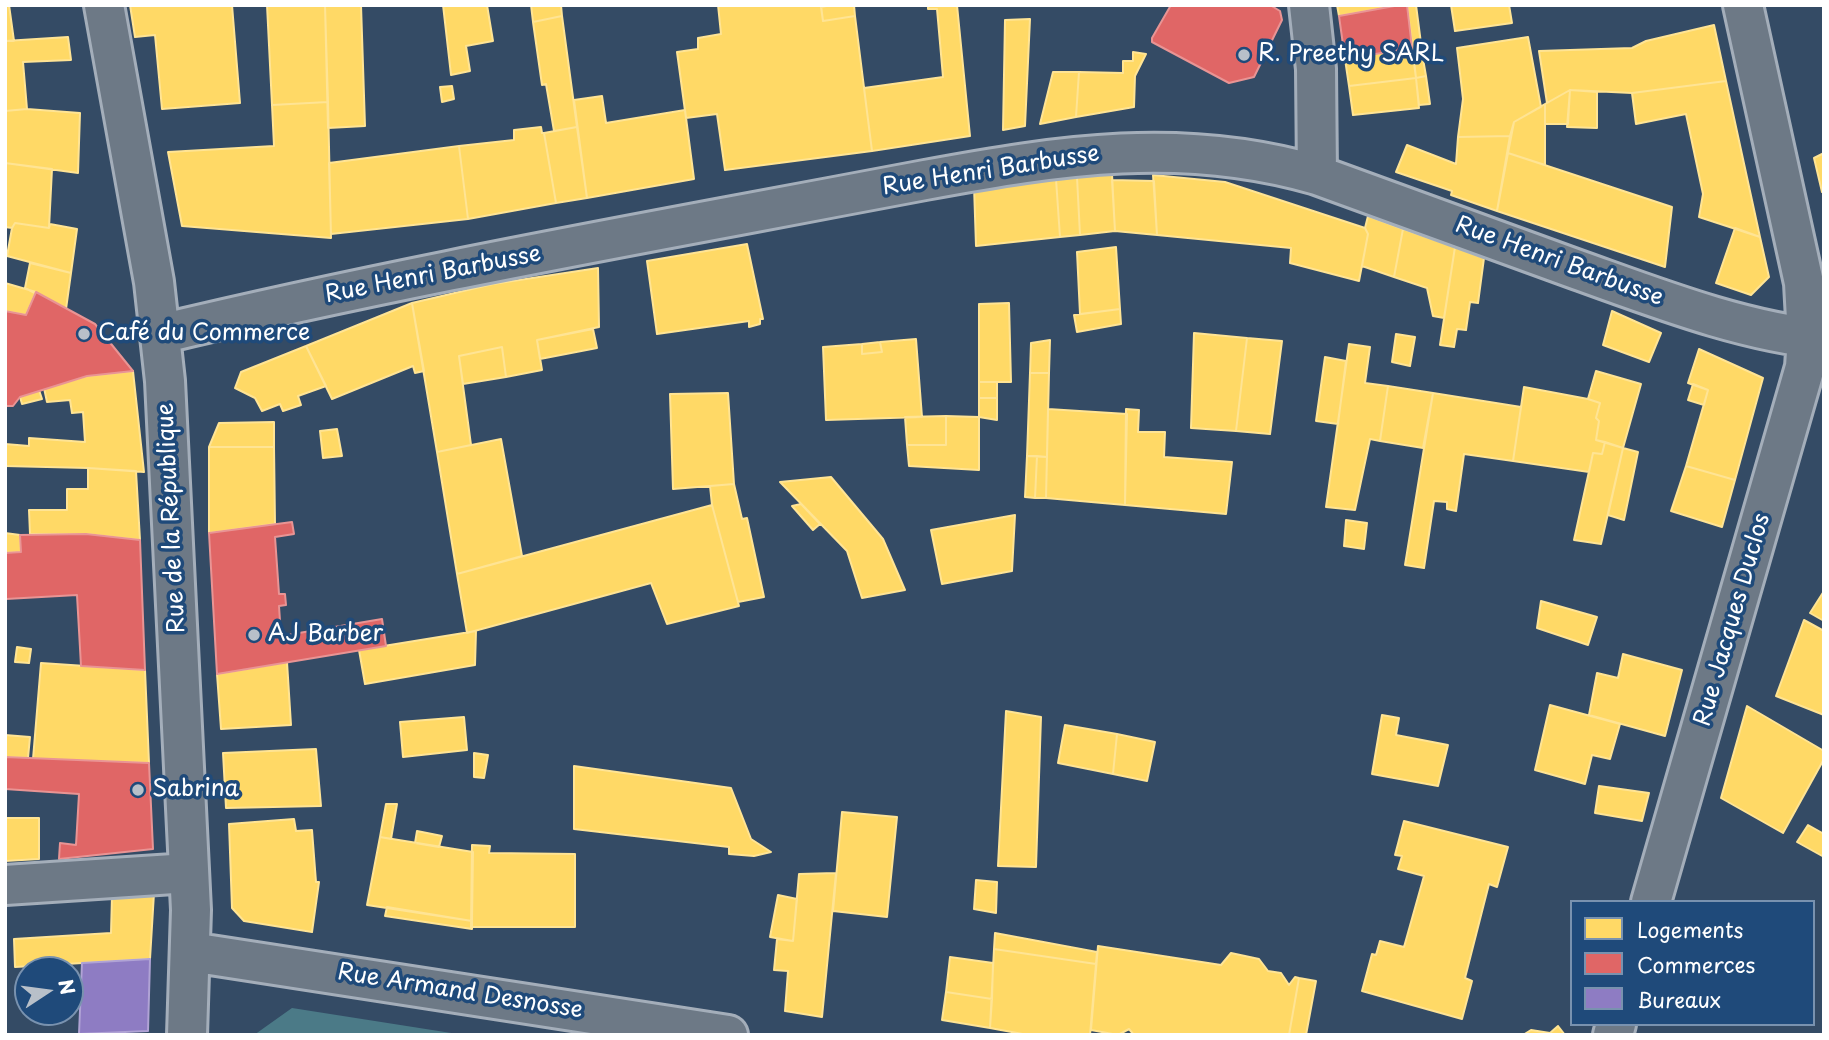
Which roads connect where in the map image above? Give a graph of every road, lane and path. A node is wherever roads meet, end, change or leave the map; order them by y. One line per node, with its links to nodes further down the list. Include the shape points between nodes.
1 (104, 5): 5 (street, Rue de la République)
2 (1309, 5): 4 (street, via 1316,69)
3 (1743, 5): 6 (street, Rue Jacques Duclos)
4 (1317, 174): 5 (street, Rue Henri Barbusse, via 1212,154 1118,152 1028,162 659,230 277,306); 6 (street, Rue Henri Barbusse, via 1662,300)
5 (160, 334): 7 (street, Rue de la République)
6 (1815, 338): 9 (street, Rue Jacques Duclos)
7 (189, 873): 8 (street); 10 (street, Rue de la République)
8 (5, 885)
9 (1652, 900)
10 (191, 952): 11 (street, Rue de la République); 12 (street, Rue Armand Desnosse)
11 (187, 1035)
12 (728, 1035)

